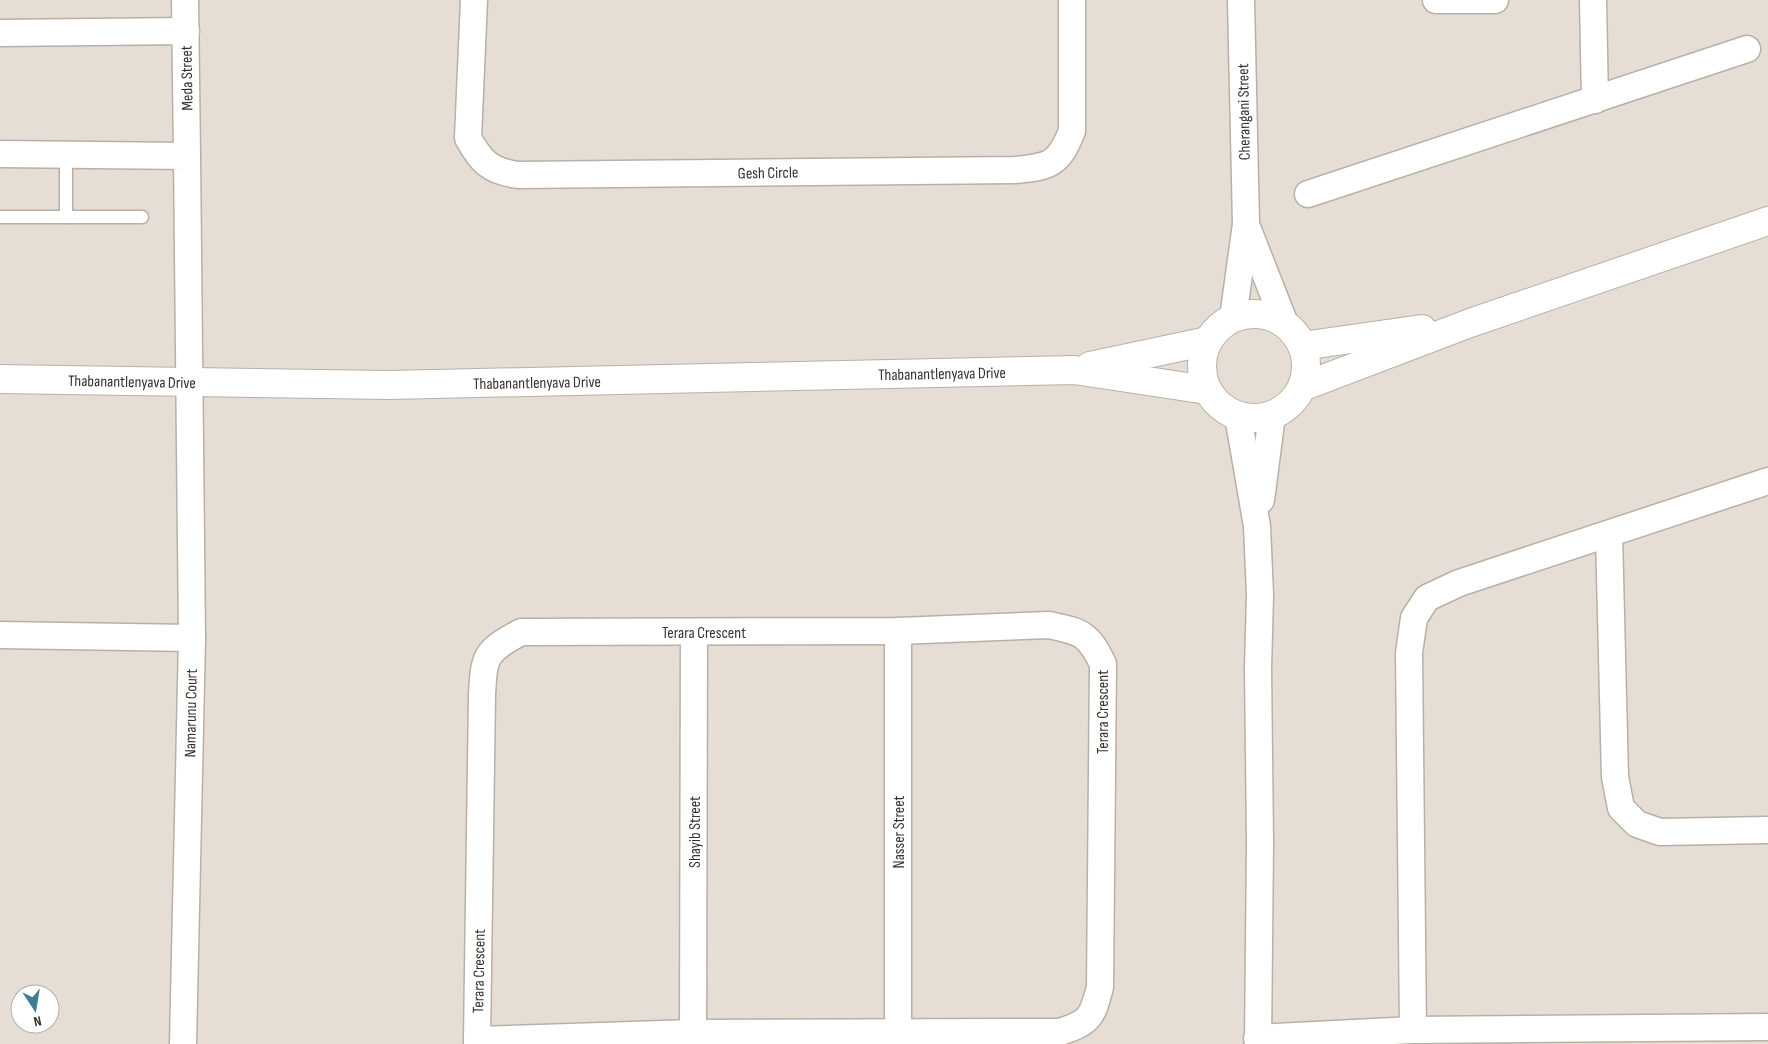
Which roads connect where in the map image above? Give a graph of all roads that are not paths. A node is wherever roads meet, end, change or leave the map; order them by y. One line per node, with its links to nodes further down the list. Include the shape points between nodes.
1 (186, 0): 8 (street, Meda Street)
2 (474, 0): 3 (street, Gesh Circle, via 468,138 476,152 498,172 518,175 1038,168 1055,162 1065,149 1072,131)
3 (1072, 0)
4 (1241, 0): 20 (street, Cherangani Street)
5 (1436, 0): 6 (street)
6 (1495, 0)
7 (1593, 0): 11 (street)
8 (186, 31): 9 (street); 14 (street, Meda Street)
9 (0, 33)
10 (1747, 49): 11 (street)
11 (1595, 100): 15 (street)
12 (0, 154): 13 (street)
13 (66, 154): 14 (street); 17 (lane)
14 (187, 156): 28 (street, Meda Street)
15 (1308, 194)
16 (0, 217): 17 (lane)
17 (66, 217): 18 (lane)
18 (142, 217)
19 (1768, 221): 22 (street)
20 (1246, 224): 21 (street, Cherangani Street); 23 (street, Cherangani Street)
21 (1233, 318): 23 (street, via 1266,315); 24 (street)
22 (1470, 323): 25 (street); 29 (street)
23 (1285, 324): 25 (street)
24 (1208, 341): 26 (street, Thabanantlenyava Drive); 30 (street, via 1202,357 1202,374)
25 (1302, 346): 29 (street, via 1306,367)
26 (1074, 370): 28 (street, Thabanantlenyava Drive, via 389,385); 30 (street, Thabanantlenyava Drive)
27 (0, 379): 28 (street, Thabanantlenyava Drive)
28 (190, 381): 39 (street, Namarunu Court)
29 (1302, 387): 31 (street, via 1295,399)
30 (1207, 390): 32 (street, via 1215,402)
31 (1272, 415): 32 (street, via 1255,419); 34 (street)
32 (1238, 416): 34 (street)
33 (1768, 481): 35 (street)
34 (1257, 526): 45 (street)
35 (1609, 534): 40 (street, via 1615,777 1621,808 1637,824 1660,832); 42 (street, via 1460,583 1427,598 1414,618 1409,653)
36 (898, 631): 37 (street, Terara Crescent); 44 (street, Nasser Street); 44 (street, Terara Crescent, via 1049,625 1074,630 1092,642 1103,664 1100,987 1094,1009 1083,1024 1060,1032)
37 (694, 632): 43 (street, Shayib Street); 46 (street, Terara Crescent, via 521,632 494,647 483,668)
38 (0, 634): 39 (street)
39 (192, 638): 47 (street, Namarunu Court)
40 (1768, 830)
41 (1768, 1027): 42 (street)
42 (1413, 1030): 45 (street)
43 (693, 1033): 44 (street, Terara Crescent); 46 (street, Terara Crescent)
44 (898, 1033)
45 (1258, 1041)
46 (477, 1042)
47 (183, 1044)

